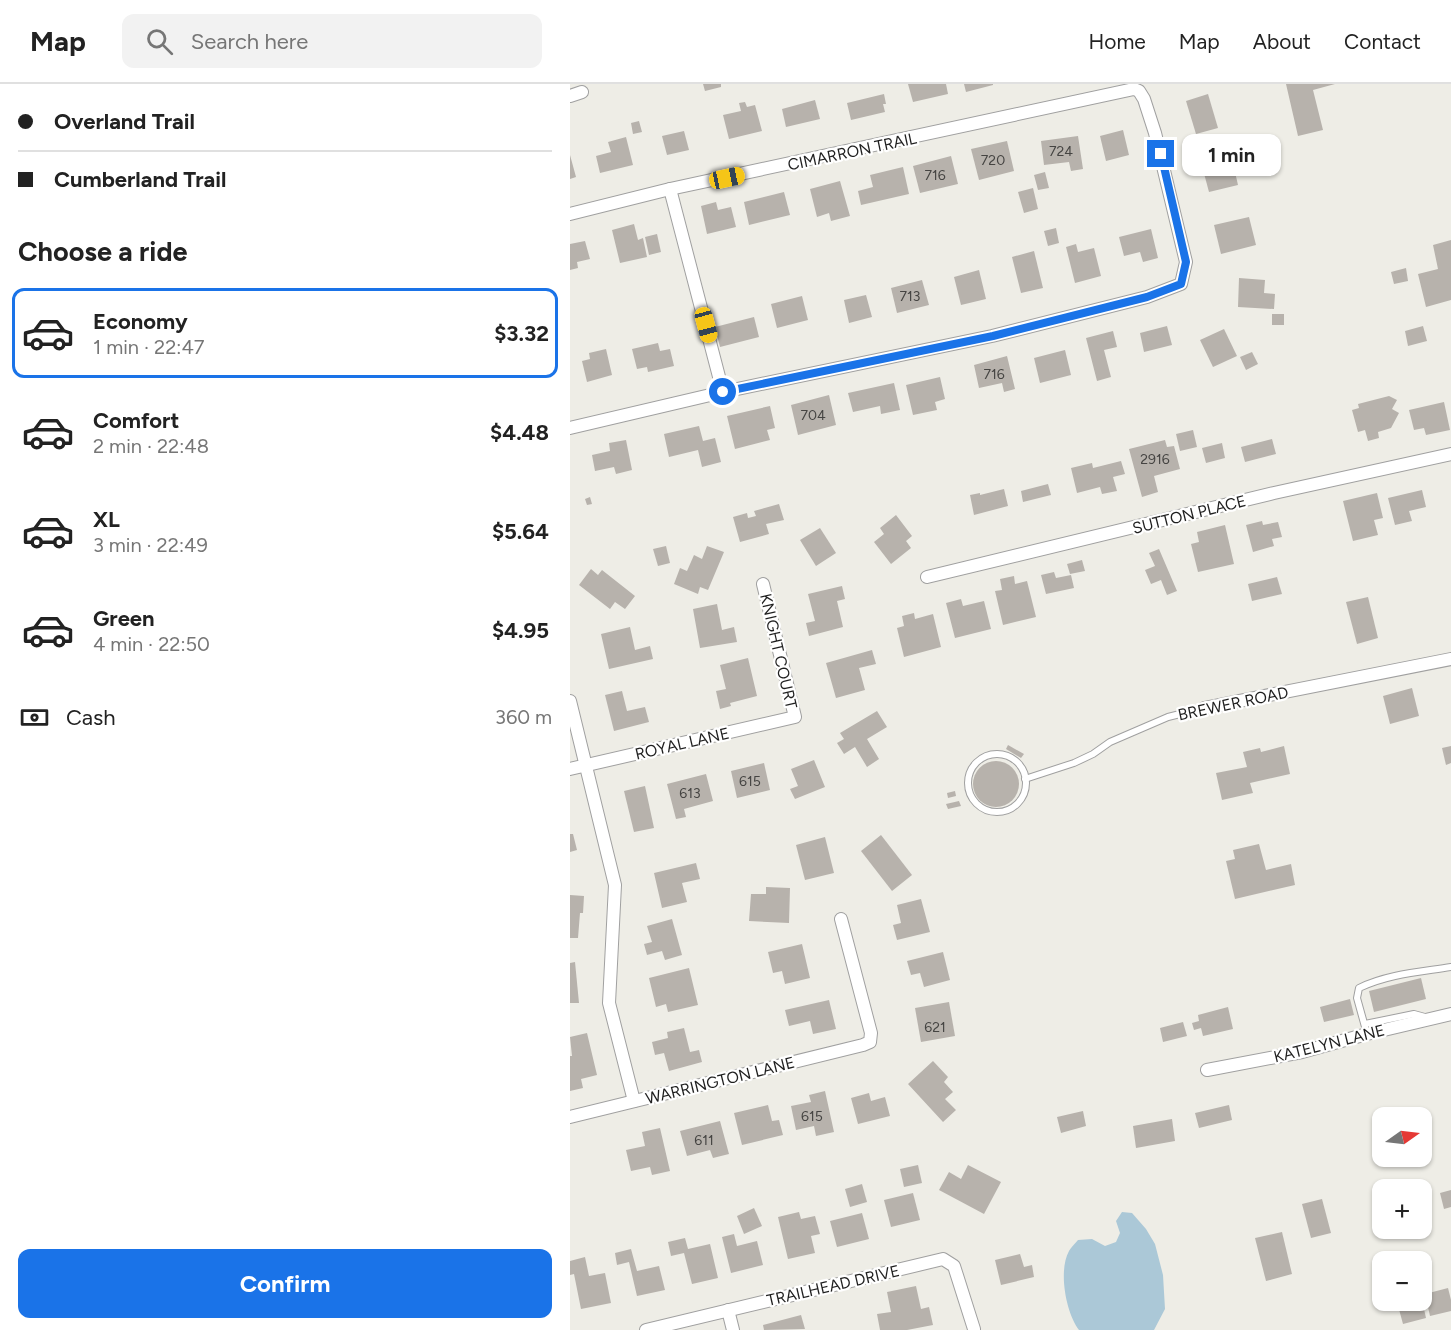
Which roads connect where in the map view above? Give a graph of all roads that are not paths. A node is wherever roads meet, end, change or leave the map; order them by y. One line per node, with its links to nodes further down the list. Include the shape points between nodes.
1 (670, 189): 2 (street, CIMARRON TRAIL); 3 (street); 3 (street, CIMARRON TRAIL, via 1134,89 1144,99 1158,145 1186,262 1181,284 1147,297 993,336)
2 (570, 214)
3 (723, 392): 4 (street)
4 (570, 428)
5 (1451, 454): 6 (street, SUTTON PLACE)
6 (927, 577)
7 (763, 584): 11 (street, KNIGHT COURT)
8 (1451, 658): 10 (street, BREWER ROAD)
9 (570, 701): 12 (street)
10 (1204, 708): 14 (lane, BREWER ROAD, via 1168,717 1110,742 1074,764)
11 (795, 717): 12 (street, ROYAL LANE)
12 (587, 765): 13 (street, ROYAL LANE); 20 (street, via 615,885 609,1002)
13 (570, 769)
14 (1025, 779): 14 (lane, via 1011,758 993,754 970,771 968,789 978,806 996,813 1014,807 1020,800)
15 (841, 919): 20 (street, WARRINGTON LANE, via 872,1033 870,1041 863,1046)
16 (1451, 967): 18 (lane, via 1402,974 1359,988 1357,998)
17 (1451, 1014): 18 (street, KATELYN LANE)
18 (1366, 1029): 19 (street, KATELYN LANE, via 1302,1052)
19 (1207, 1070)
20 (634, 1101): 21 (street, WARRINGTON LANE)
21 (570, 1118)
22 (728, 1310): 23 (street, TRAILHEAD DRIVE, via 943,1259 954,1266); 24 (street, TRAILHEAD DRIVE); 25 (street)
23 (974, 1329)
24 (646, 1330)
25 (733, 1330)

